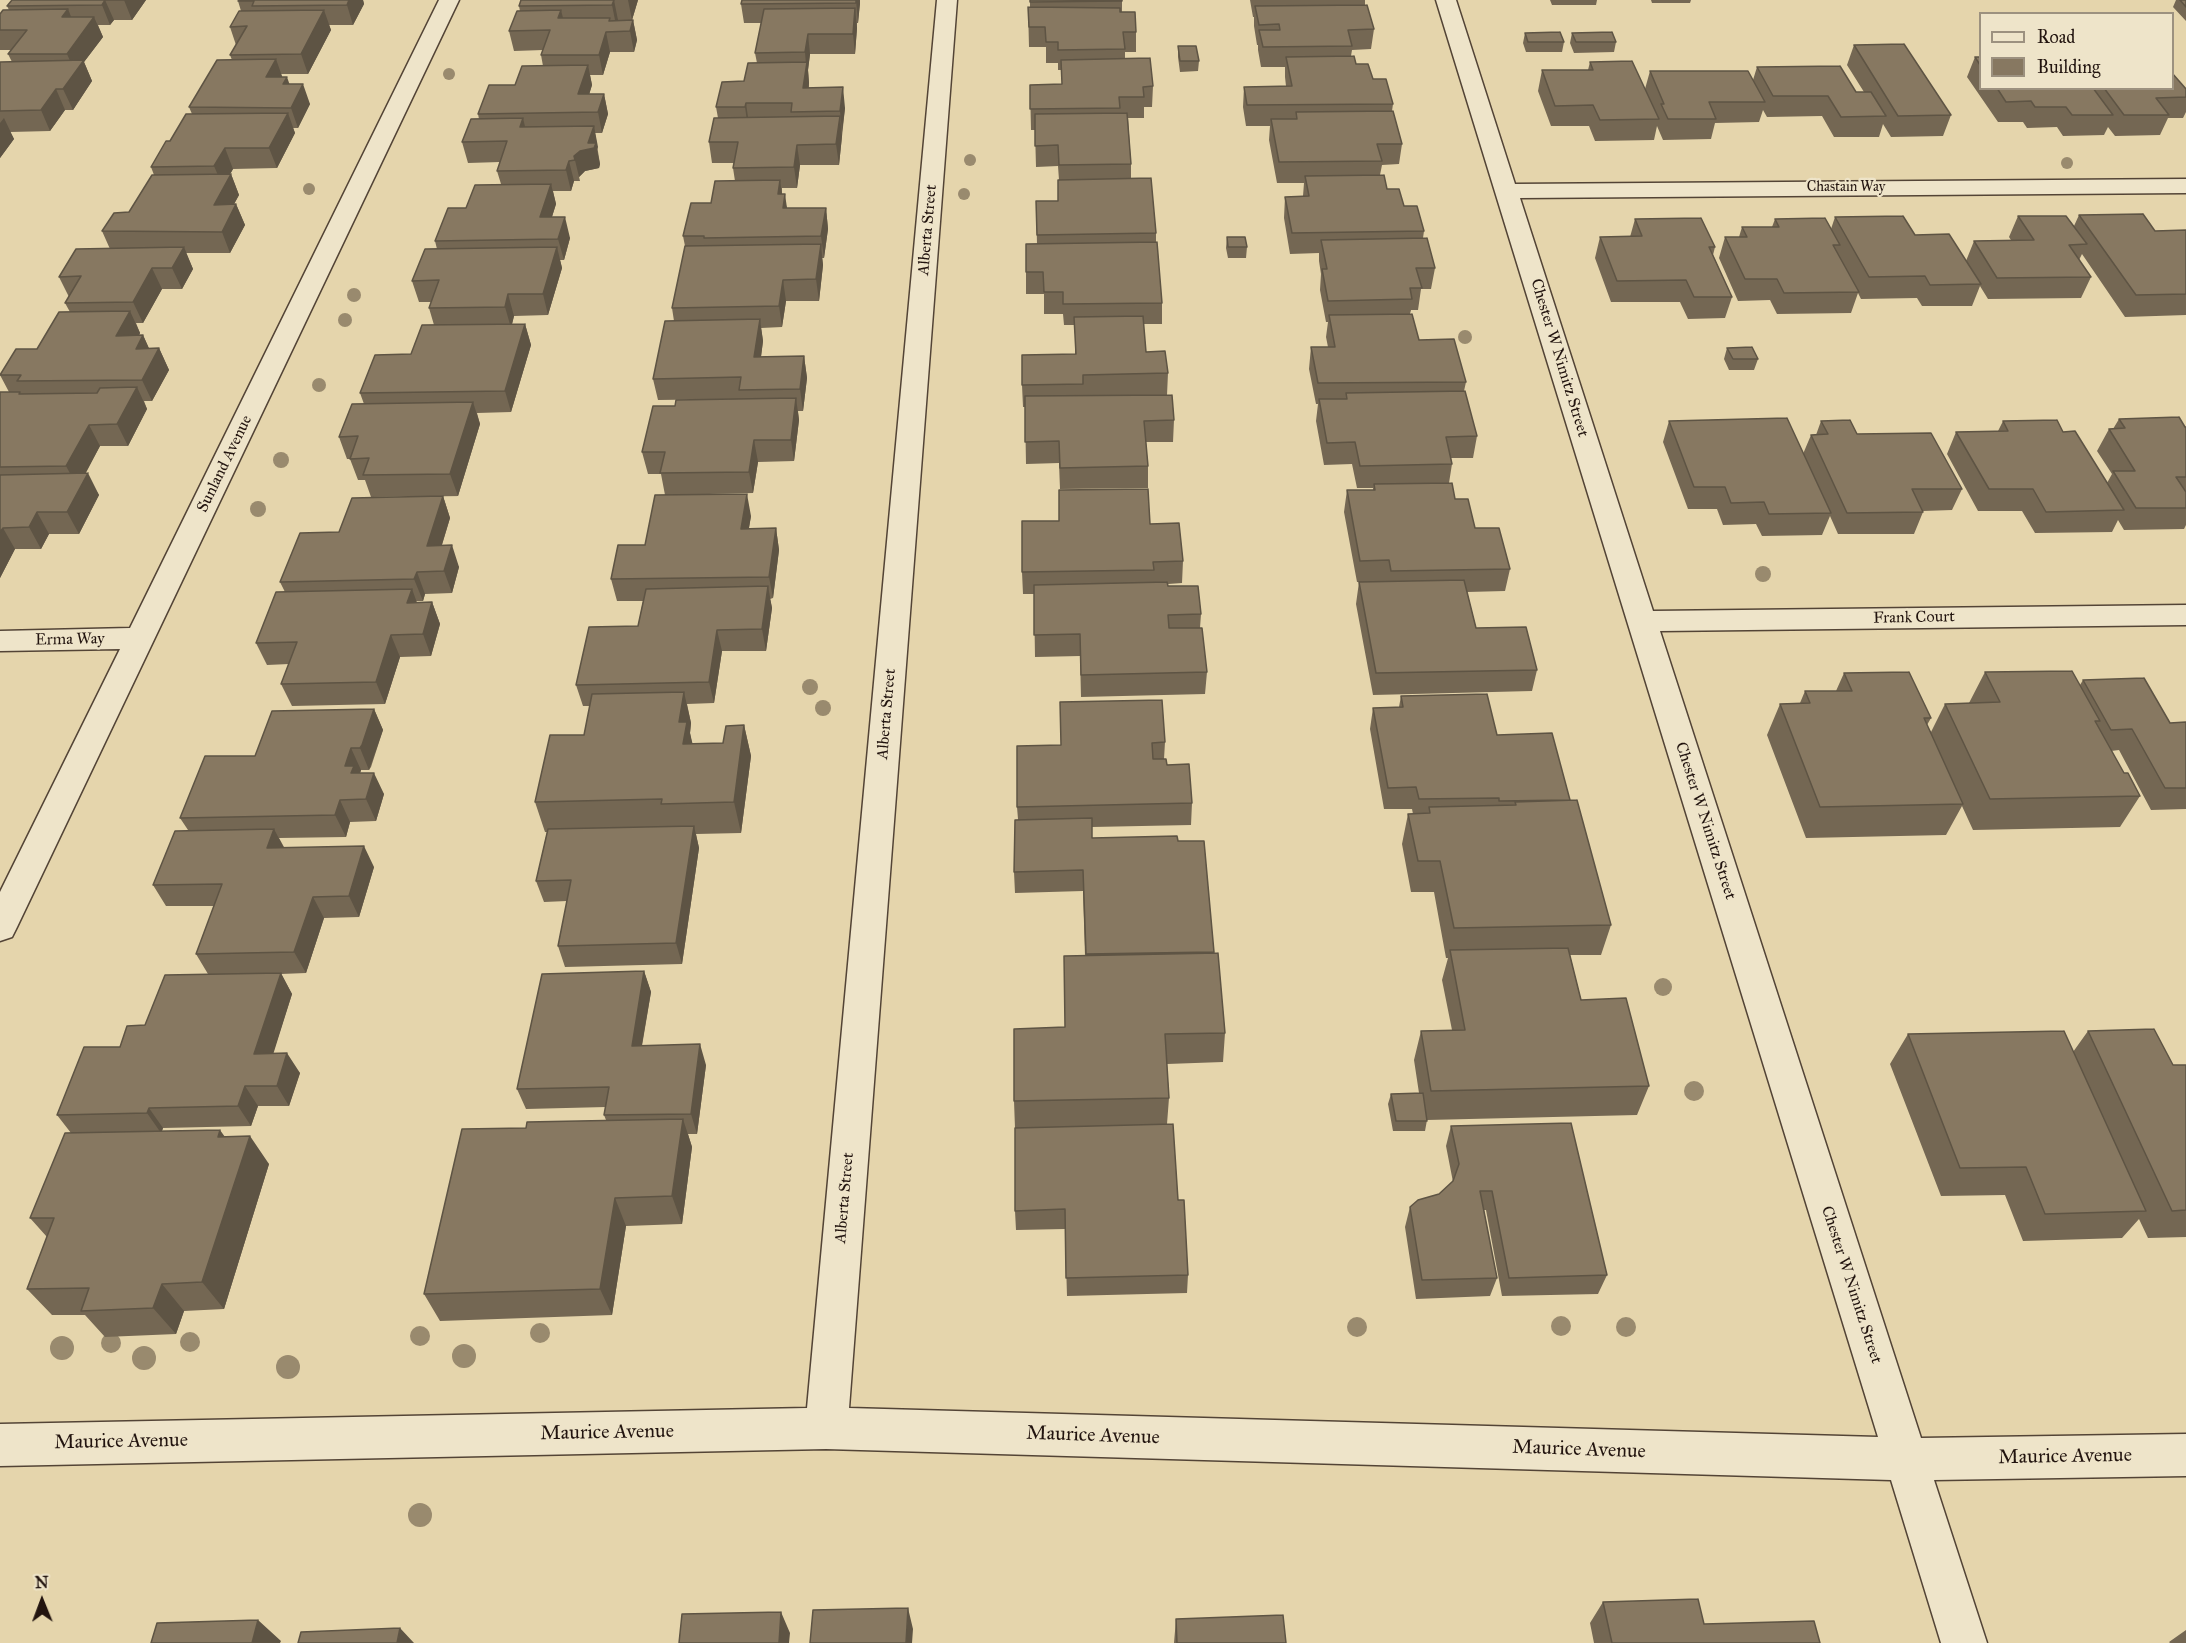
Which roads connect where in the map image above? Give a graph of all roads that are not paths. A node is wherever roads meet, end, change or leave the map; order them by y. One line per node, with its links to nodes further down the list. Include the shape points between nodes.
1 (449, 0): 8 (street, Sunland Avenue)
2 (947, 0): 11 (street, Alberta Street)
3 (1446, 0): 5 (street, Chester W Nimitz Street)
4 (2186, 186): 5 (street, Chastain Way)
5 (1506, 191): 7 (street, Chester W Nimitz Street)
6 (2186, 615): 7 (street, Frank Court)
7 (1642, 621): 14 (street, Chester W Nimitz Street)
8 (140, 638): 9 (street, Erma Way); 10 (street, Sunland Avenue)
9 (0, 641)
10 (0, 927)
11 (826, 1428): 12 (street, Maurice Avenue); 14 (street, Maurice Avenue)
12 (0, 1445)
13 (2186, 1455): 14 (street, Maurice Avenue)
14 (1906, 1459): 15 (street, Chester W Nimitz Street)
15 (1964, 1643)

